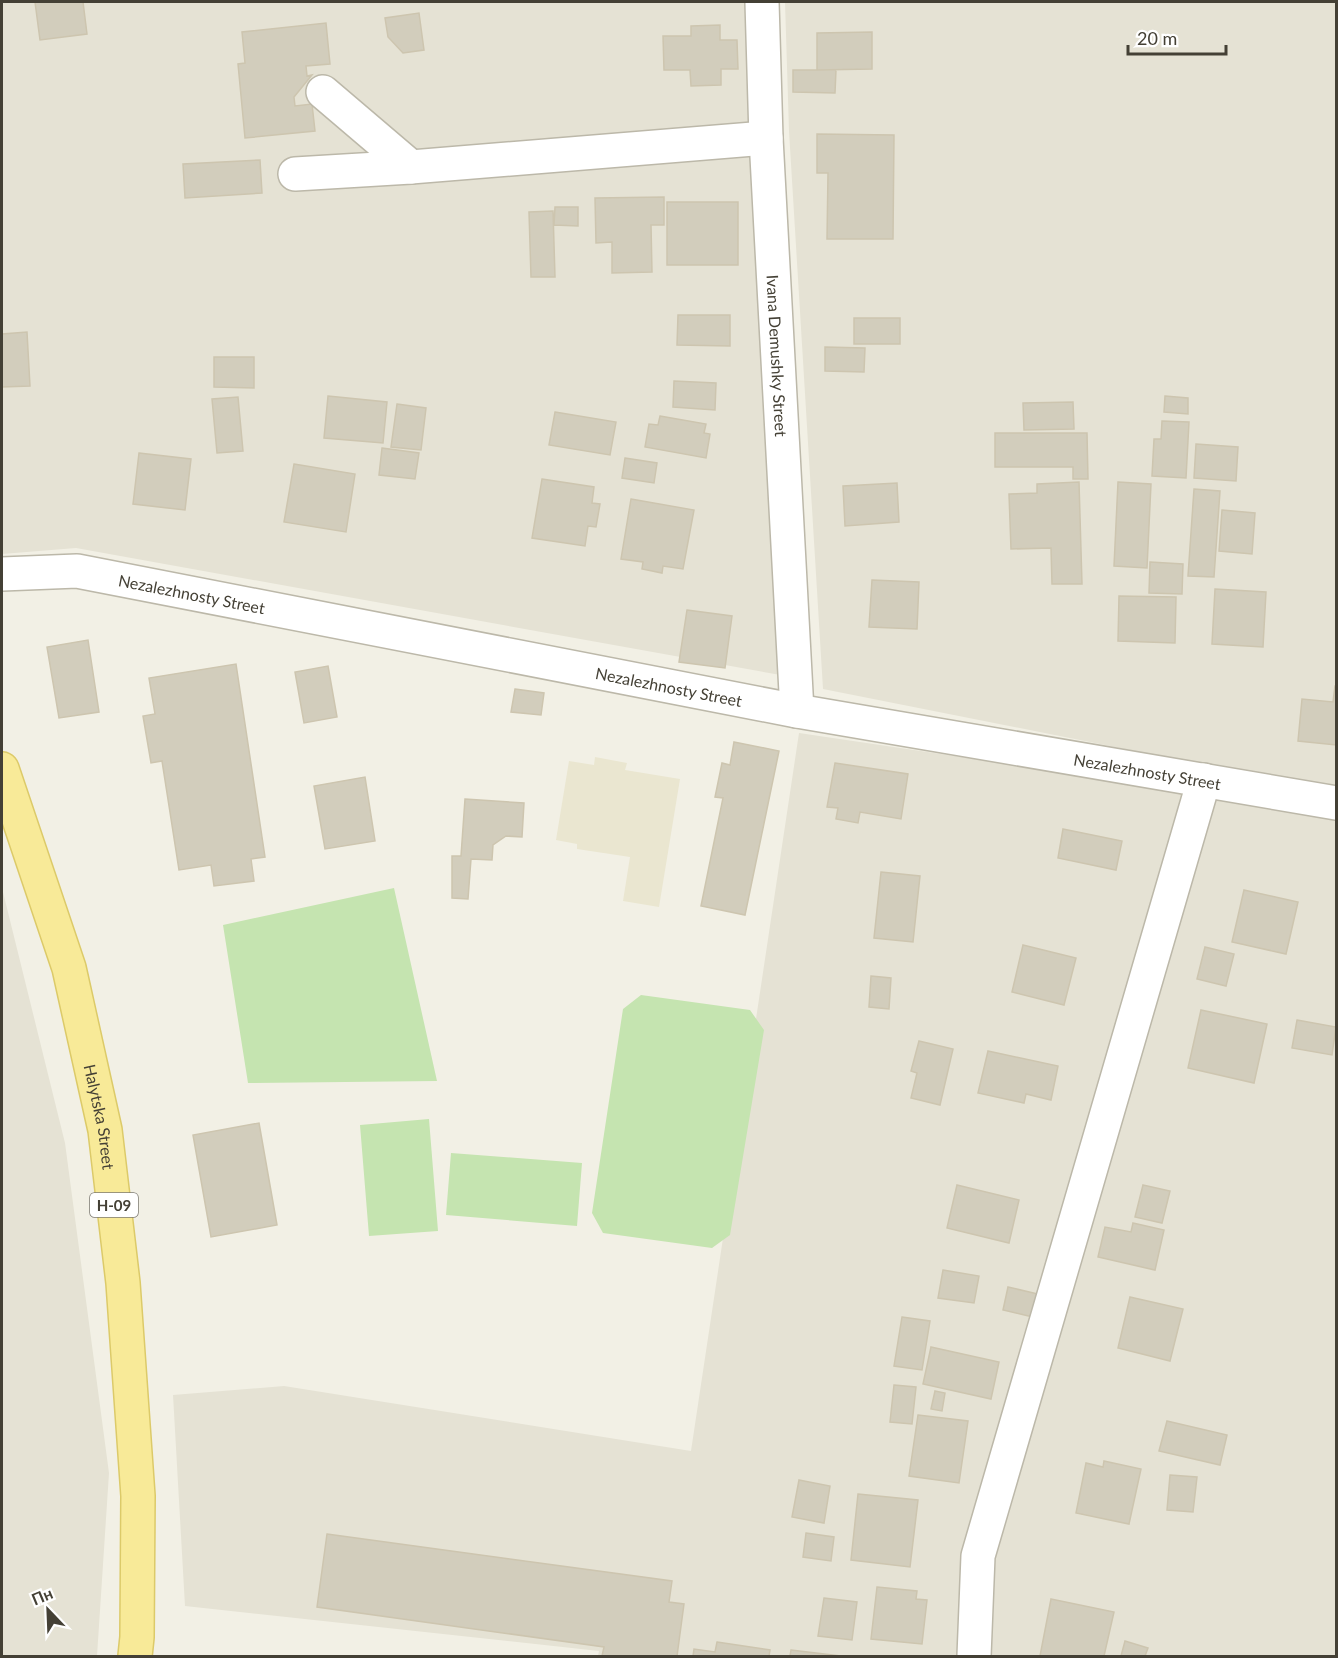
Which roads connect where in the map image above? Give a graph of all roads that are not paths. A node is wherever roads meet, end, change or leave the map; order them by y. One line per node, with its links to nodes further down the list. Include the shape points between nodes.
1 (762, 2): 3 (street, Ivana Demushky Street)
2 (323, 92): 4 (street)
3 (766, 138): 4 (street); 7 (street, Ivana Demushky Street)
4 (411, 167): 5 (street)
5 (295, 174)
6 (2, 574): 7 (street, Nezalezhnosty Street, via 77,571)
7 (797, 711): 9 (street, Nezalezhnosty Street)
8 (2, 769): 11 (main road, Halytska Street / Н-09, via 69,968 105,1130 123,1283 138,1496)
9 (1204, 780): 10 (street, Nezalezhnosty Street); 12 (street, via 978,1556)
10 (1336, 803)
11 (135, 1656)
12 (974, 1656)

